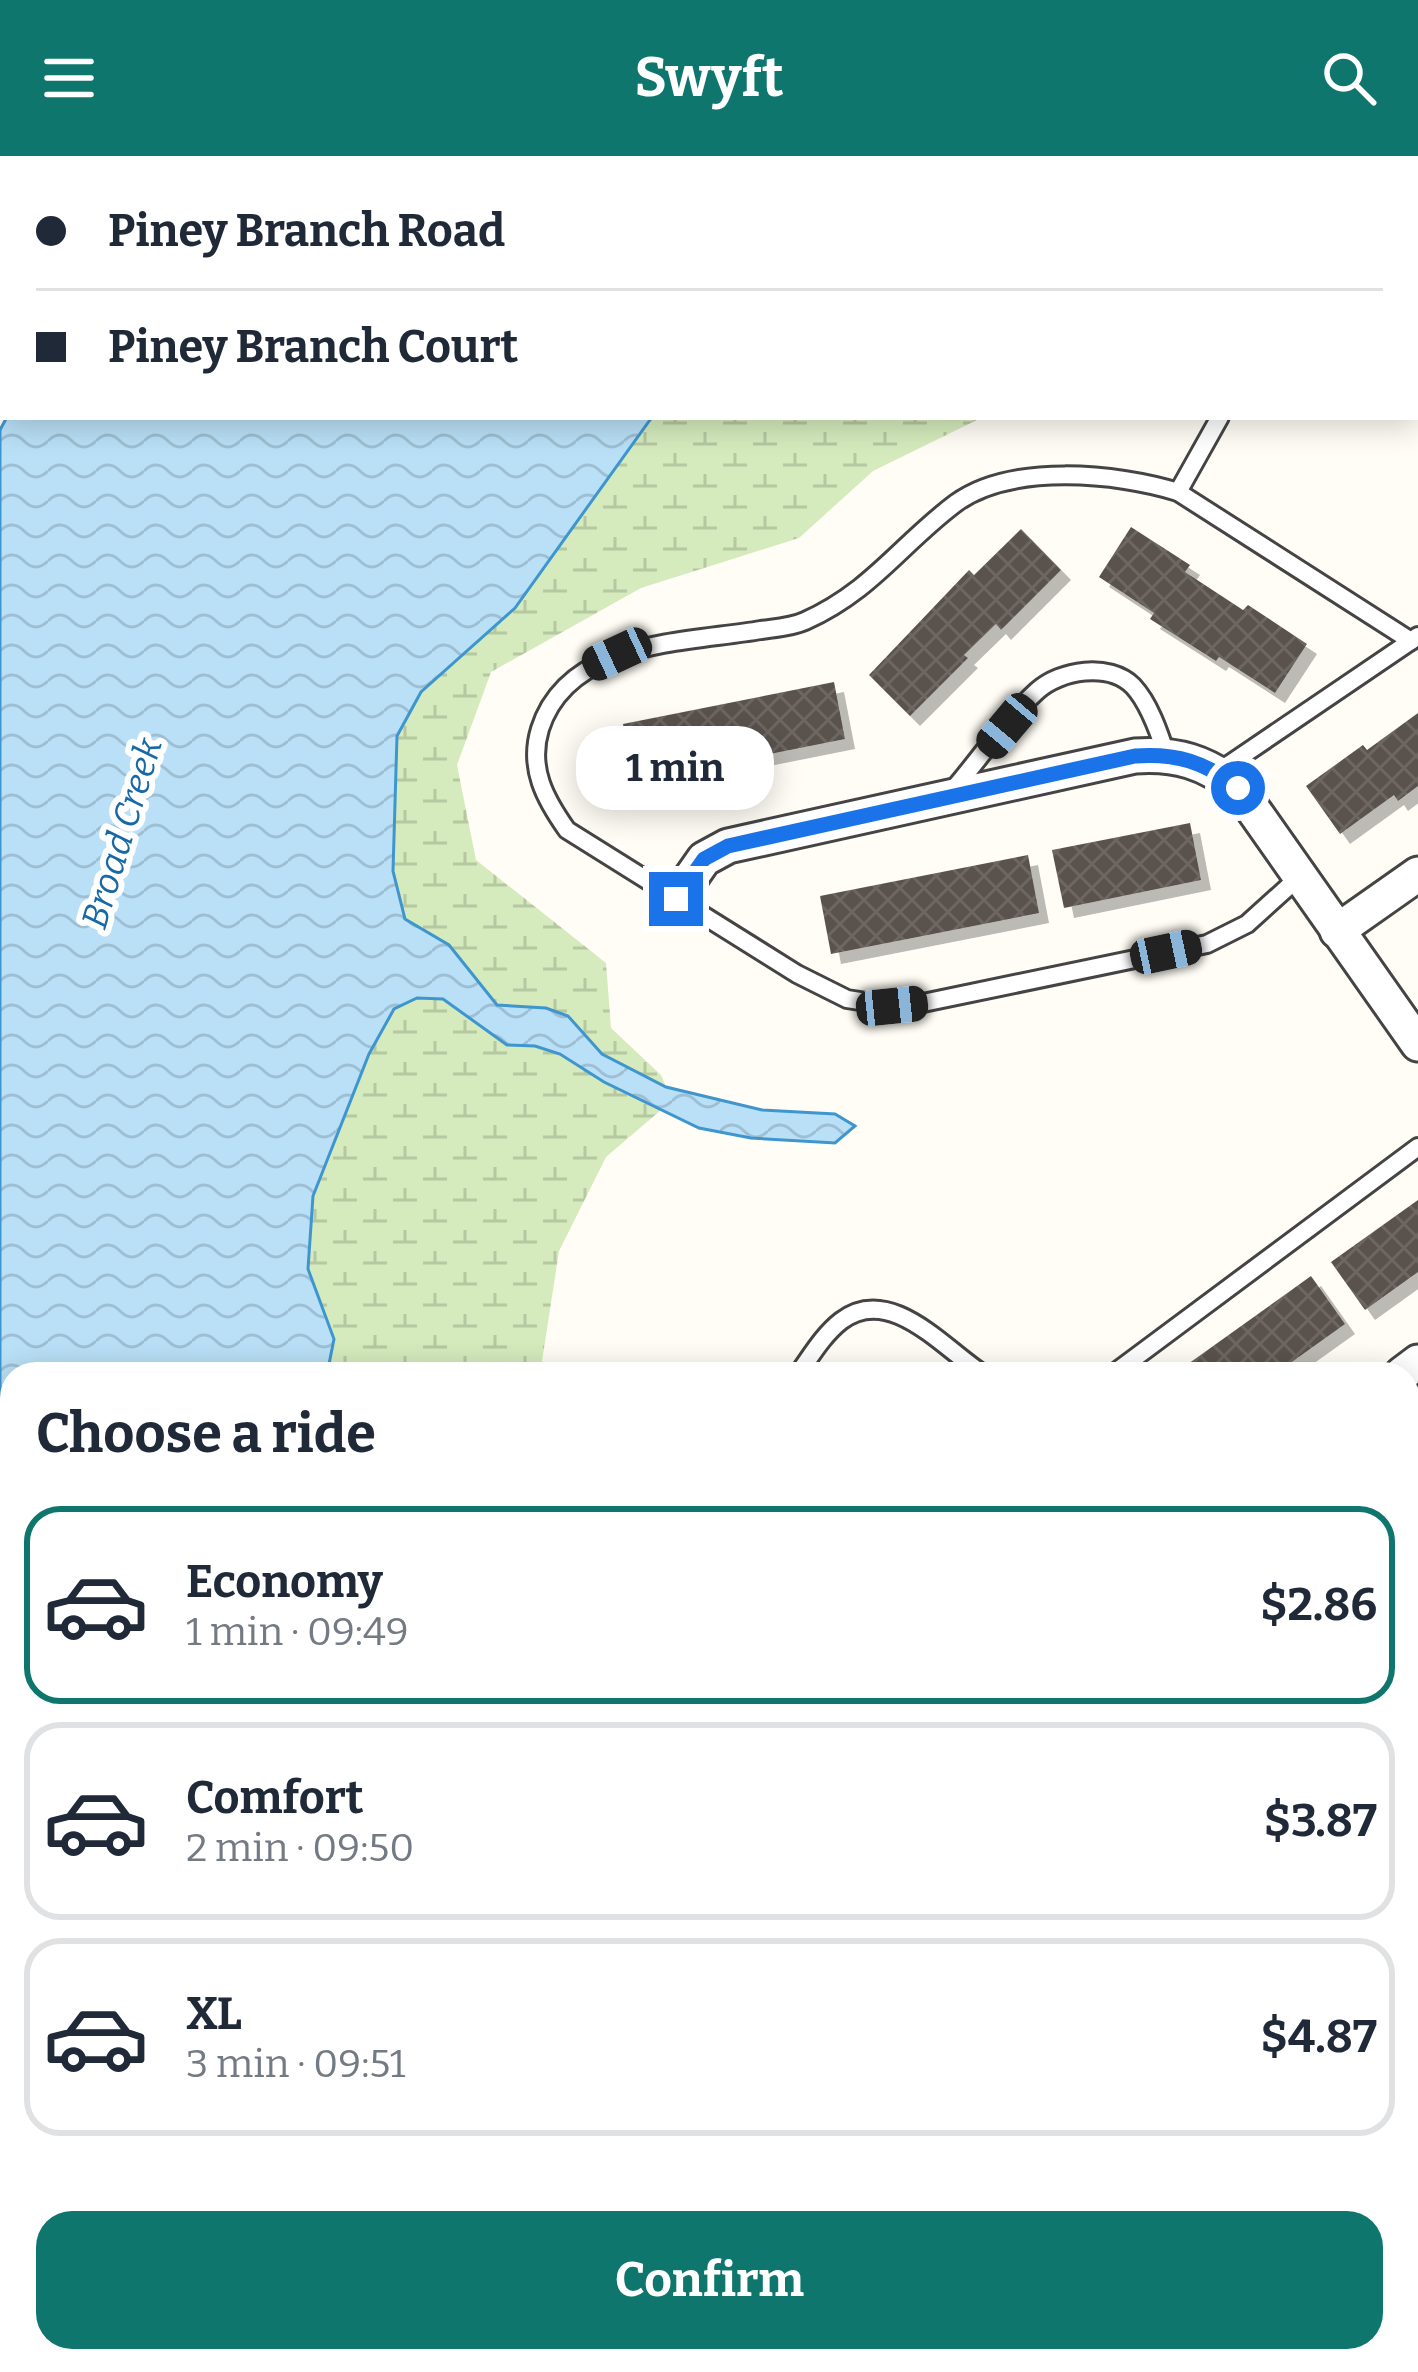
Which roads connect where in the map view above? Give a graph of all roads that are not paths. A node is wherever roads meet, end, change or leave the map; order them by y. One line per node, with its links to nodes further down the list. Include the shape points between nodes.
1 (1218, 420): 2 (lane)
2 (1178, 492): 3 (lane); 9 (lane, via 1103,476 1003,482 952,506 874,580 800,624 617,654 562,689 537,741 546,800 567,830)
3 (1414, 638): 5 (lane)
4 (1166, 754): 5 (street); 6 (street); 6 (lane, via 1135,688 1086,671 1038,690)
5 (1218, 772): 8 (street, via 1238,788)
6 (947, 797): 9 (street, via 728,846 704,859)
7 (1418, 874): 10 (street)
8 (1299, 877): 9 (lane, via 1247,924 1207,944 892,1006 847,999); 10 (street)
9 (676, 899)
10 (1337, 931): 11 (street)
11 (1418, 1044)
12 (1418, 1147): 15 (lane)
13 (809, 1362): 14 (lane, via 843,1319 883,1309)
14 (967, 1362)
15 (1129, 1362)

